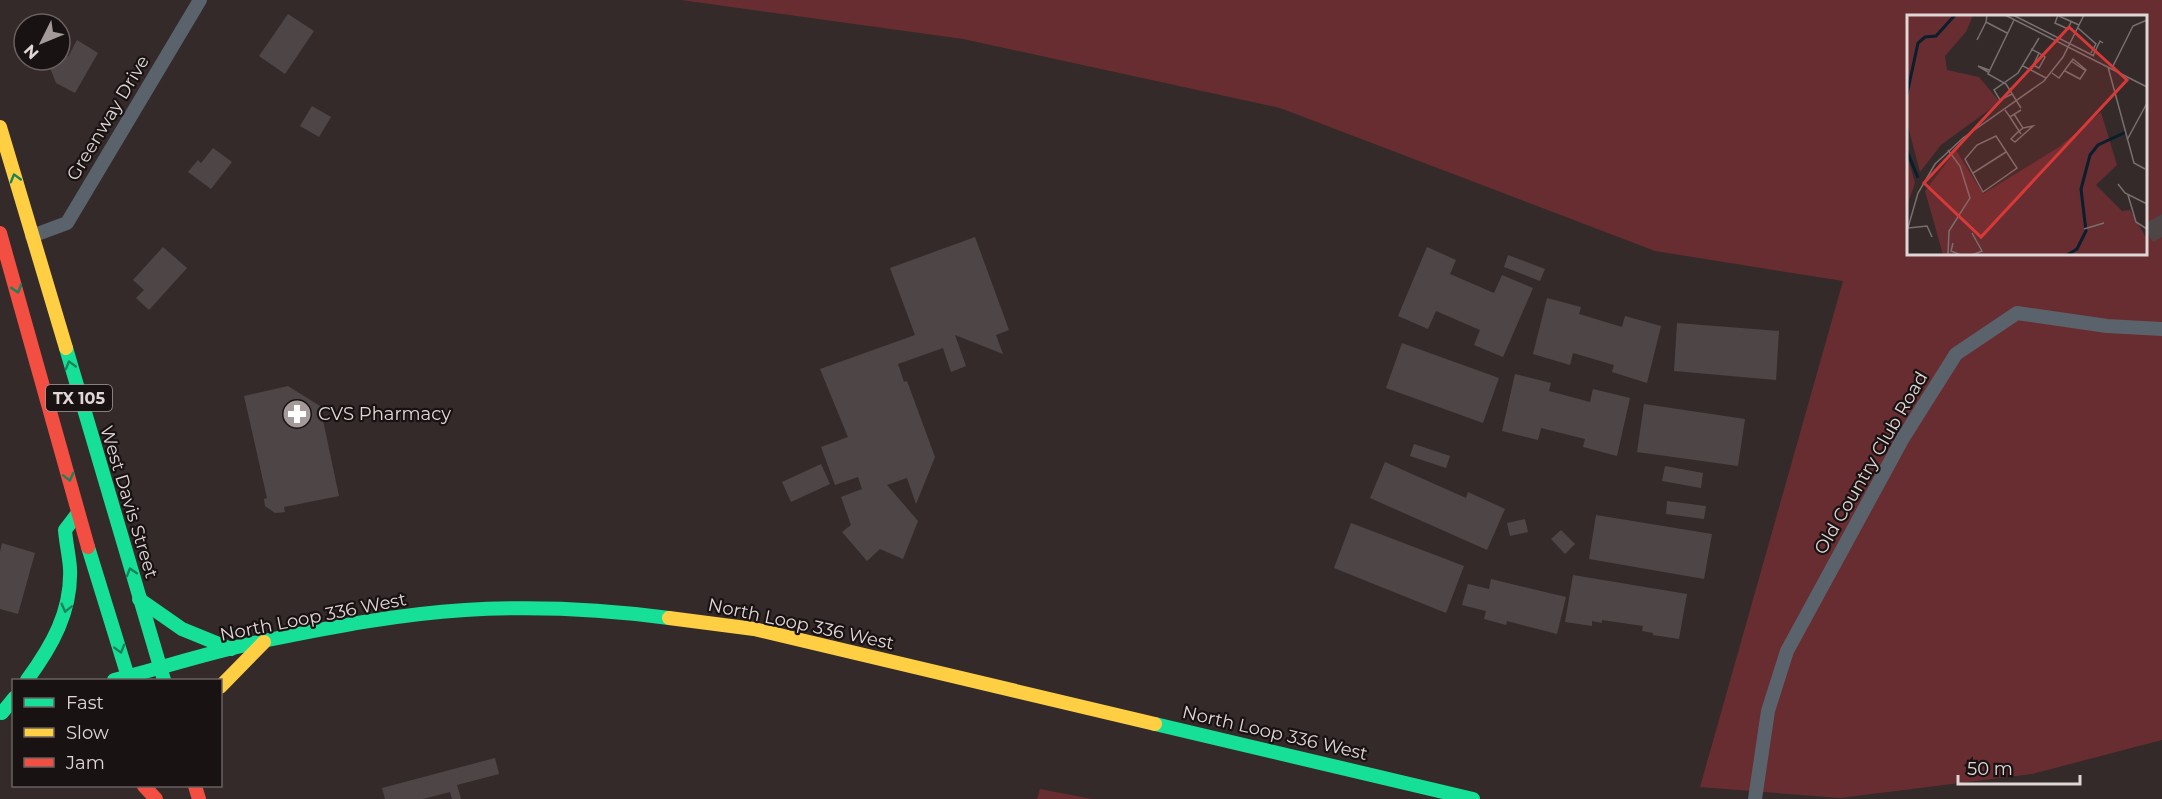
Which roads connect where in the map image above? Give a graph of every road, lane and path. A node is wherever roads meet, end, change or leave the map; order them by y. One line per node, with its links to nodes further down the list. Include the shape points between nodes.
1 (200, 0): 4 (street, Greenway Drive, via 67,223)
2 (0, 127): 4 (main road, West Davis Street / TX 105, one-way to 2)
3 (0, 233): 6 (main road, TX 105, one-way to 6)
4 (32, 236): 7 (main road, West Davis Street / TX 105, one-way to 4)
5 (2162, 329): 17 (street, Old Country Club Road, via 2107,326 2017,313 1956,354 1903,438 1787,651 1768,711)
6 (78, 513): 11 (main road, one-way to 11, via 65,530 69,606 58,633); 12 (main road, TX 105, one-way to 12)
7 (139, 599): 9 (main road, via 189,635); 10 (main road, West Davis Street / TX 105)
8 (266, 640): 9 (main road, North Loop 336 West); 13 (main road); 16 (main road, North Loop 336 West, via 401,616 464,610 576,609 692,620 776,634)
9 (231, 649): 10 (main road, North Loop 336 West)
10 (162, 674): 12 (main road, North Loop 336 West)
11 (28, 679)
12 (124, 679)
13 (222, 685)
14 (145, 787): 15 (main road)
15 (156, 799)
16 (1473, 799)
17 (1755, 799)

